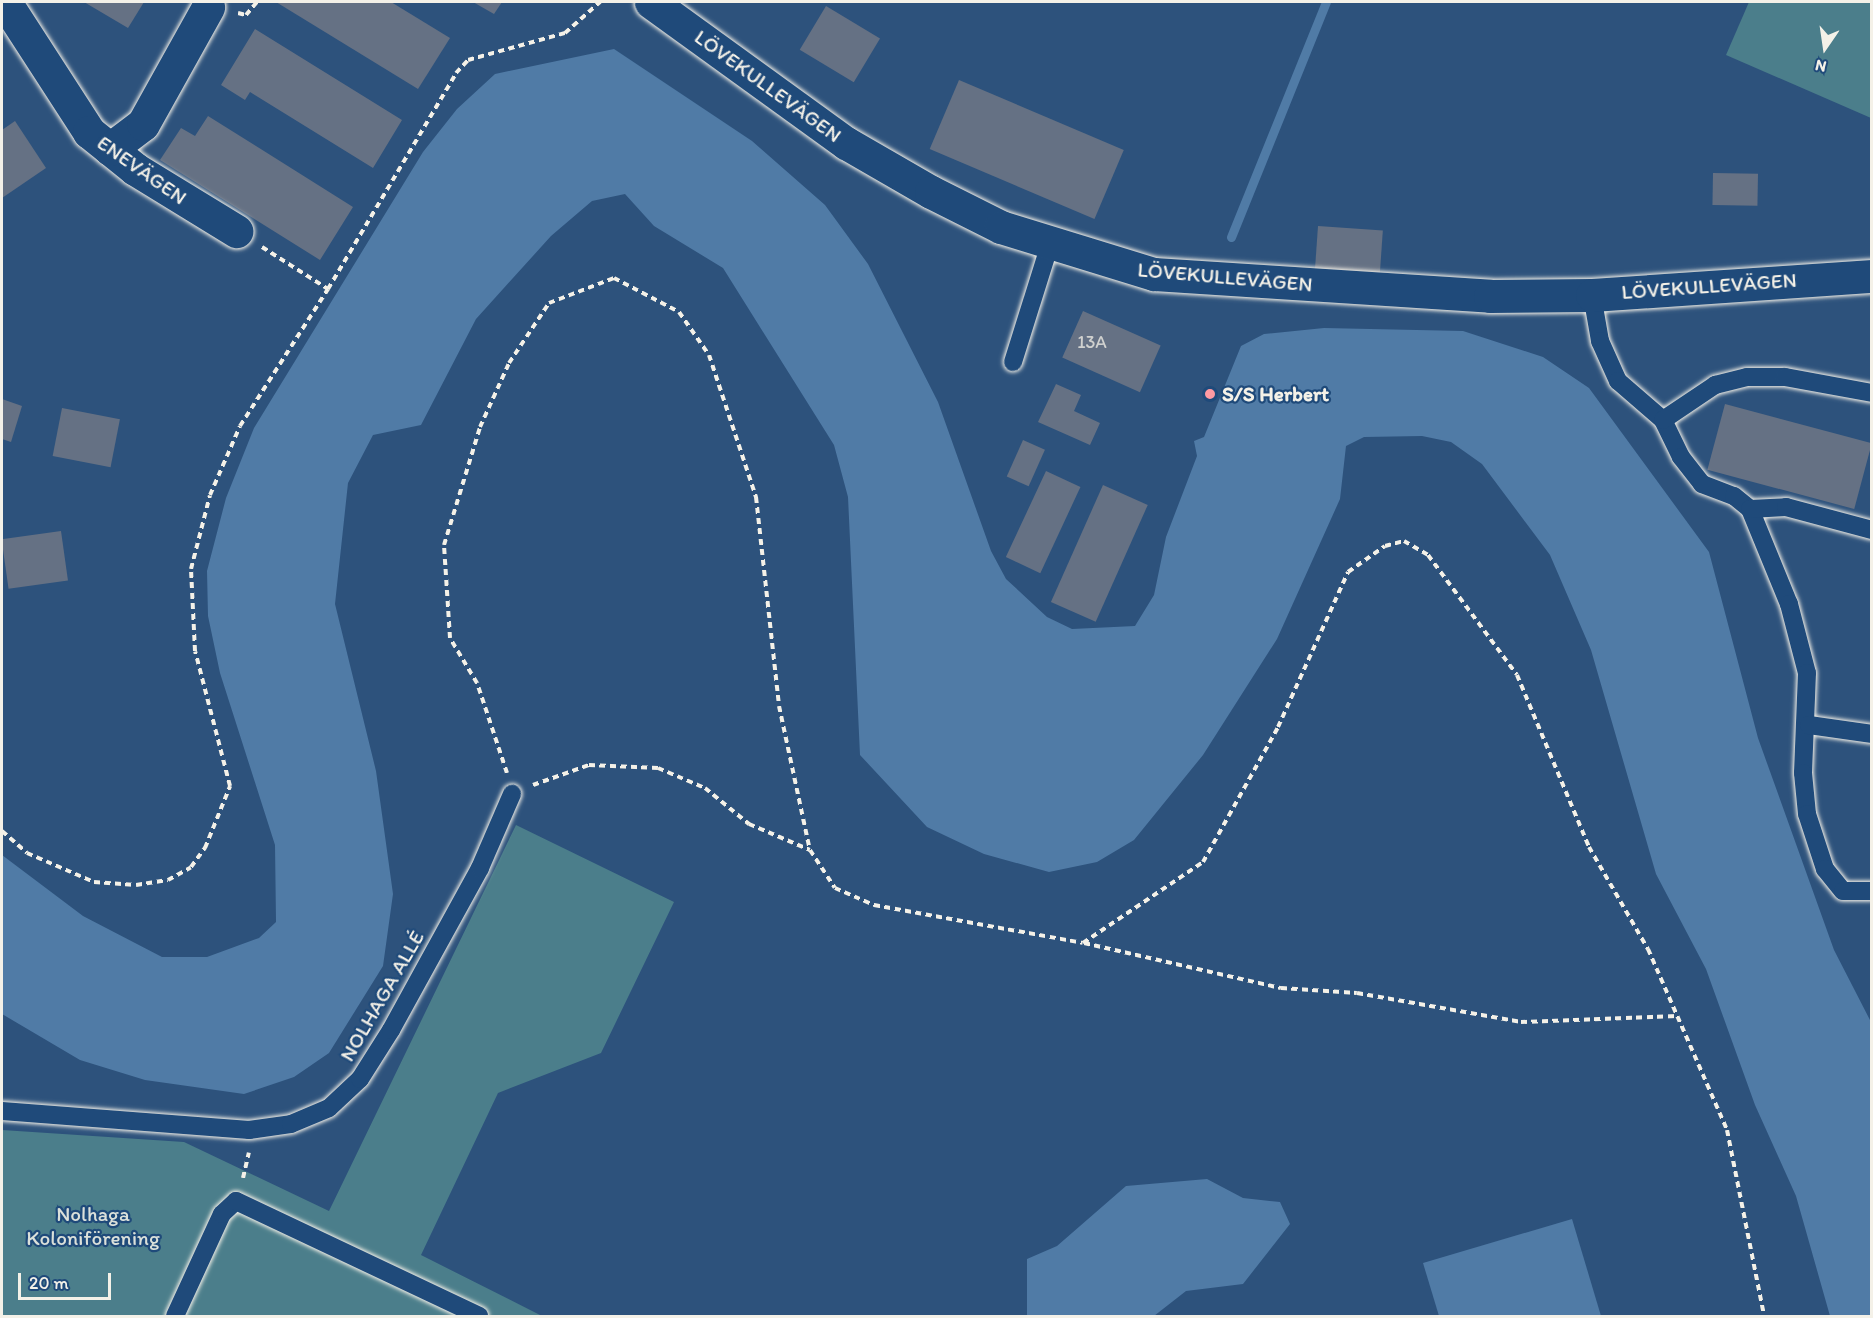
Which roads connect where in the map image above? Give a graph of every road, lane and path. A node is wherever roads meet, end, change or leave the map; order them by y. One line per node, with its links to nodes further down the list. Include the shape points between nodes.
1 (5, 2): 5 (street, ENEVÄGEN, via 89,132)
2 (600, 2): 9 (path, via 564,33 468,60 456,73)
3 (651, 2): 7 (street, LÖVEKULLEVÄGEN, via 846,143 981,217)
4 (208, 7): 5 (street, via 143,124)
5 (110, 149): 6 (street, ENEVÄGEN)
6 (236, 231): 9 (path)
7 (1050, 244): 10 (street, LÖVEKULLEVÄGEN, via 1154,274 1217,280 1491,296); 11 (lane)
8 (1872, 276): 10 (street, LÖVEKULLEVÄGEN)
9 (328, 289): 19 (path, via 240,426 210,495 191,569 195,651 230,786 205,848 191,867 168,880 136,885 94,882 27,853)
10 (1592, 295): 13 (lane, via 1600,340 1618,381)
11 (1014, 362)
12 (1872, 393): 13 (lane, via 1785,377 1747,377 1715,385)
13 (1663, 420): 14 (lane, via 1681,457 1702,484 1734,496)
14 (1750, 509): 15 (lane, via 1786,507); 16 (lane, via 1798,634)
15 (1872, 530)
16 (1809, 725): 17 (lane); 21 (lane, via 1803,773 1806,804 1825,869 1843,891)
17 (1872, 734)
18 (512, 794): 20 (path, via 589,765 658,768 705,788 749,824); 20 (path, via 477,683 450,638 444,545 480,427 509,363 549,303 614,278 679,312 709,355 756,496 779,706); 25 (lane, NOLHAGA ALLÉ, via 475,877 360,1079 329,1108 291,1124)
19 (2, 831)
20 (810, 850): 22 (path, via 835,888 874,905)
21 (1872, 891)
22 (1083, 943): 23 (path, via 1281,988 1356,993 1521,1022); 23 (path, via 1203,862 1278,727 1348,572 1385,546 1404,542 1428,555 1517,675 1589,847 1648,950)
23 (1677, 1016): 29 (path, via 1727,1130)
24 (2, 1111): 25 (lane, NOLHAGA ALLÉ)
25 (249, 1130): 26 (path)
26 (236, 1201): 27 (lane, via 222,1214); 28 (lane)
27 (175, 1317)
28 (479, 1317)
29 (1764, 1317)

